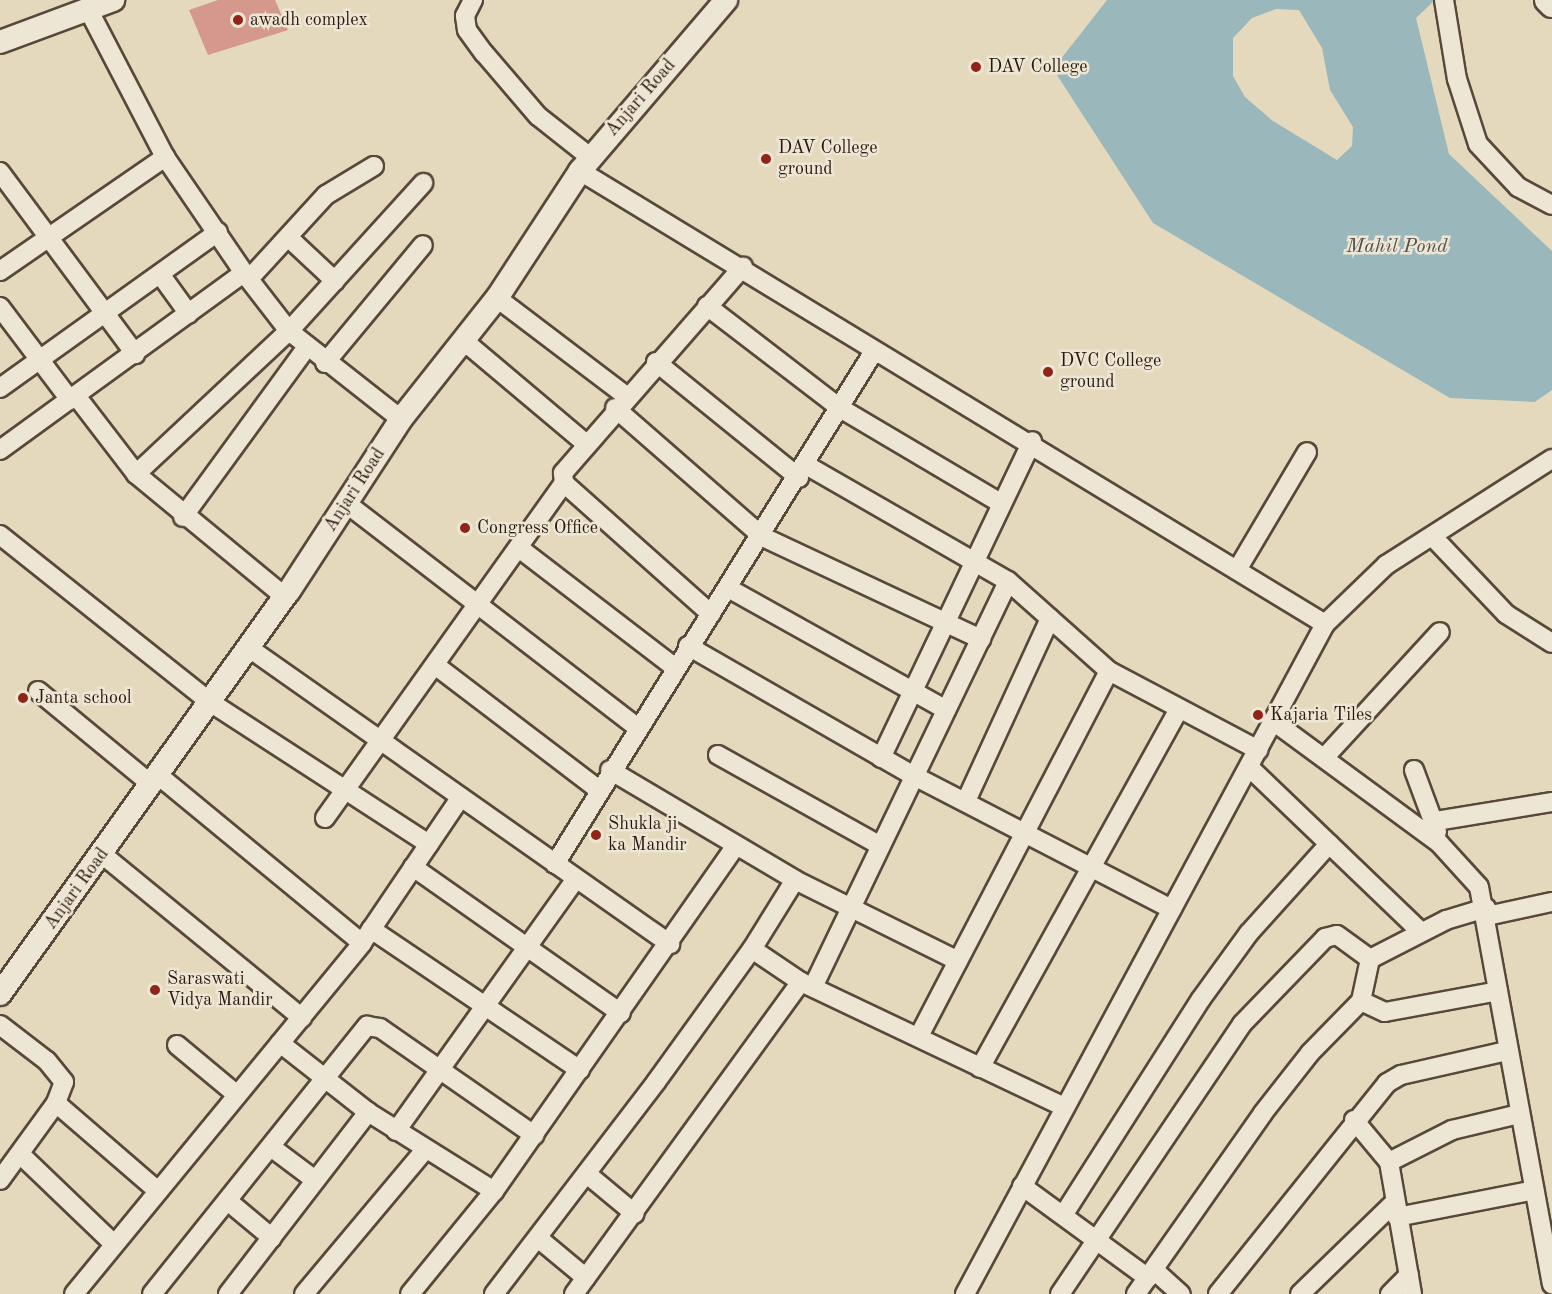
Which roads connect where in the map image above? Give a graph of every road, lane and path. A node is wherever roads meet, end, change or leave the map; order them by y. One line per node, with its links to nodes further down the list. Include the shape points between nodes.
1 (113, 0): 5 (street)
2 (473, 0): 8 (street, via 465,16 478,45)
3 (726, 0): 8 (street, Anjari Road)
4 (1444, 0): 12 (street, via 1457,79 1478,144 1518,187)
5 (88, 9): 6 (street); 7 (street)
6 (0, 42)
7 (165, 157): 13 (street); 14 (street)
8 (585, 164): 17 (street); 22 (street, Anjari Road)
9 (374, 166): 15 (street, via 326,195)
10 (0, 172): 14 (street)
11 (423, 183): 21 (street)
12 (1552, 205)
13 (218, 232): 19 (street); 20 (street)
14 (48, 237): 18 (street); 25 (street)
15 (289, 238): 20 (street); 21 (street)
16 (423, 245): 34 (street)
17 (743, 267): 23 (street); 30 (street)
18 (0, 270)
19 (160, 274): 25 (street); 26 (street)
20 (246, 276): 26 (street); 27 (street)
21 (335, 281): 27 (street)
22 (497, 298): 28 (street, Anjari Road); 37 (street)
23 (707, 306): 33 (street); 38 (street)
24 (0, 307): 32 (street)
25 (106, 313): 31 (street); 32 (street)
26 (189, 314): 31 (street)
27 (289, 330): 29 (street); 46 (street)
28 (464, 341): 39 (street, Anjari Road); 41 (street)
29 (307, 347): 34 (street); 50 (street)
30 (873, 353): 38 (street); 40 (street)
31 (135, 354): 36 (street)
32 (40, 360): 35 (street); 36 (street, via 70,400)
33 (656, 362): 37 (street); 45 (street)
34 (325, 363): 39 (street)
35 (0, 388)
36 (77, 397): 42 (street); 46 (street)
37 (620, 402): 41 (street); 52 (street)
38 (840, 408): 45 (street); 48 (street)
39 (401, 419): 49 (street, Anjari Road)
40 (1032, 441): 48 (street); 56 (street)
41 (584, 442): 47 (street, via 567,464)
42 (0, 450)
43 (1307, 452): 56 (street)
44 (1552, 459): 53 (street)
45 (802, 472): 52 (street); 55 (street)
46 (136, 474): 50 (street)
47 (564, 483): 54 (street); 61 (street)
48 (999, 502): 55 (street)
49 (346, 503): 59 (street, Anjari Road); 60 (street)
50 (183, 517): 59 (street)
51 (0, 535): 75 (street)
52 (763, 537): 58 (street); 63 (street)
53 (1433, 537): 64 (street, via 1357,588); 67 (street, via 1506,614)
54 (519, 548): 60 (street); 71 (street)
55 (975, 560): 57 (street); 63 (street)
56 (1237, 570): 64 (street)
57 (1008, 581): 62 (street); 66 (street)
58 (728, 588): 61 (street); 73 (street)
59 (285, 597): 69 (street, Anjari Road)
60 (480, 604): 70 (street); 79 (street)
61 (711, 614): 68 (street)
62 (1050, 618): 72 (street); 93 (street)
63 (946, 620): 66 (street); 73 (street)
64 (1325, 624): 78 (street)
65 (1440, 632): 84 (street)
66 (981, 639): 76 (street)
67 (1552, 643)
68 (688, 646): 71 (street); 83 (street)
69 (249, 648): 75 (street, Anjari Road); 80 (street)
70 (435, 665): 80 (street); 91 (street)
71 (674, 667): 79 (street)
72 (1109, 671): 77 (street); 97 (street)
73 (910, 690): 76 (street); 83 (street)
74 (38, 691): 89 (street)
75 (210, 702): 89 (street, Anjari Road); 90 (street)
76 (946, 710): 88 (street)
77 (1178, 711): 81 (street); 105 (street)
78 (1274, 721): 81 (street); 84 (street)
79 (636, 726): 86 (street)
80 (380, 740): 90 (street); 92 (street)
81 (1258, 750): 85 (street)
82 (718, 755): 102 (street)
83 (882, 758): 88 (street)
84 (1324, 758): 98 (street)
85 (1249, 767): 100 (street); 111 (street)
86 (610, 770): 91 (street); 101 (street)
87 (1414, 770): 96 (street)
88 (914, 776): 93 (street); 102 (street)
89 (155, 780): 103 (street, Anjari Road); 114 (street)
90 (345, 789): 95 (street); 99 (street)
91 (598, 789): 104 (street)
92 (461, 797): 99 (street); 104 (street)
93 (966, 801): 97 (street)
94 (1552, 802): 96 (street)
95 (325, 818)
96 (1436, 821): 98 (street)
97 (1028, 831): 105 (street); 119 (street)
98 (1439, 843): 112 (street, via 1466,867)
99 (429, 844): 106 (street)
100 (1329, 844): 113 (street); 158 (street, via 1249,933 1201,999)
101 (736, 845): 108 (street); 115 (street)
102 (879, 845): 110 (street)
103 (103, 855): 122 (street, Anjari Road); 126 (street)
104 (555, 864): 107 (street)
105 (1092, 864): 111 (street); 132 (street)
106 (413, 867): 114 (street); 116 (street)
107 (576, 879): 115 (street); 116 (street)
108 (795, 880): 110 (street); 117 (street)
109 (1552, 902): 112 (street)
110 (851, 907): 119 (street); 120 (street)
111 (1172, 909): 138 (street)
112 (1487, 912): 113 (street); 121 (street)
113 (1421, 932): 118 (street)
114 (366, 936): 124 (street); 126 (street)
115 (670, 944): 125 (street)
116 (528, 945): 124 (street); 125 (street)
117 (752, 949): 120 (street); 148 (street)
118 (1370, 959): 123 (street); 161 (street, via 1337,935 1325,938 1242,1024)
119 (958, 962): 128 (street)
120 (807, 985): 128 (street); 157 (street)
121 (1498, 991): 123 (street, via 1385,1012); 131 (street)
122 (0, 994)
123 (1361, 1001): 163 (street, via 1310,1053 1263,1113)
124 (486, 1005): 133 (street); 134 (street)
125 (621, 1013): 134 (street)
126 (302, 1018): 129 (street)
127 (0, 1025): 137 (street, via 61,1074 63,1092)
128 (919, 1036): 132 (street)
129 (280, 1043): 135 (street); 136 (street)
130 (177, 1045): 136 (street)
131 (1507, 1051): 140 (street); 141 (street, via 1401,1075)
132 (980, 1068): 138 (street)
133 (440, 1070): 135 (street, via 372,1024); 142 (street); 143 (street)
134 (580, 1070): 143 (street)
135 (324, 1079): 139 (street); 144 (street)
136 (237, 1095): 153 (street)
137 (56, 1103): 146 (street); 153 (street)
138 (1064, 1107): 151 (street)
139 (368, 1112): 142 (street); 150 (street)
140 (1519, 1114): 147 (street, via 1452,1130); 152 (street)
141 (1354, 1120): 147 (street); 178 (street)
142 (396, 1131): 145 (street)
143 (534, 1135): 154 (street)
144 (271, 1148): 150 (street); 155 (street)
145 (425, 1150): 154 (street); 170 (street)
146 (20, 1154): 149 (street); 162 (street)
147 (1389, 1162): 156 (street)
148 (587, 1174): 157 (street); 160 (street)
149 (0, 1180)
150 (315, 1180): 159 (street)
151 (1022, 1186): 158 (street); 174 (street)
152 (1534, 1190): 156 (street); 166 (street)
153 (158, 1191): 162 (street)
154 (494, 1191): 171 (street)
155 (229, 1202): 159 (street); 168 (street)
156 (1396, 1210): 164 (street); 179 (street)
157 (634, 1214): 165 (street)
158 (1064, 1215): 161 (street)
159 (272, 1238): 169 (street)
160 (538, 1238): 165 (street); 172 (street)
161 (1097, 1238): 163 (street); 175 (street)
162 (114, 1244): 167 (street)
163 (1151, 1274): 176 (street); 177 (street)
164 (1409, 1275): 180 (street); 181 (street)
165 (586, 1278): 173 (street)
166 (1552, 1284)
167 (74, 1294)
168 (152, 1294)
169 (228, 1294)
170 (304, 1294)
171 (410, 1294)
172 (494, 1294)
173 (574, 1294)
174 (965, 1294)
175 (1060, 1294)
176 (1136, 1294)
177 (1181, 1294)
178 (1218, 1294)
179 (1300, 1294)
180 (1390, 1294)
181 (1412, 1294)

